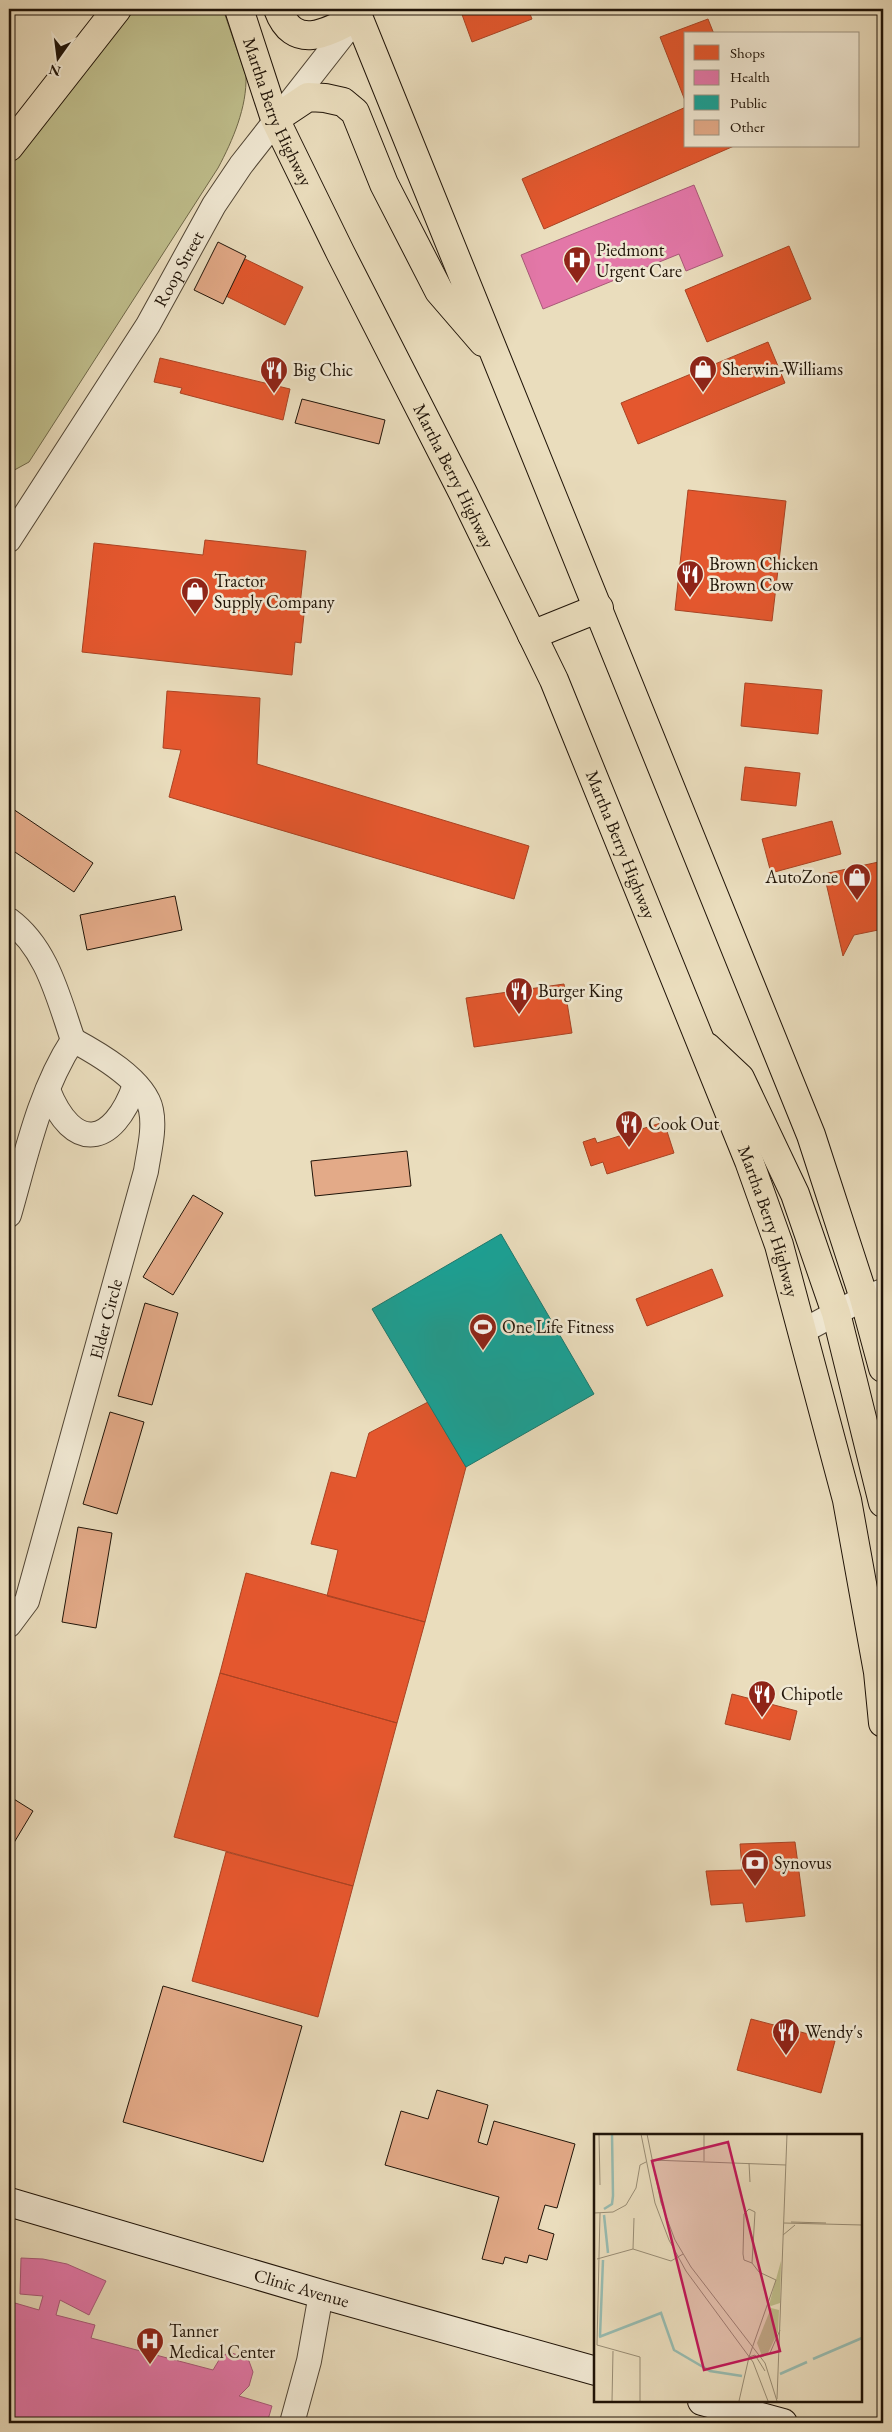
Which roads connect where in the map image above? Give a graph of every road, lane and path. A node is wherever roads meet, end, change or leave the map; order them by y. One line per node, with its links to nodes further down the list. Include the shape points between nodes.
1 (117, 9): 6 (main road)
2 (239, 9): 5 (main road, Martha Berry Highway)
3 (278, 9): 4 (main road, via 287,27 312,36 330,32)
4 (358, 11): 5 (street, Roop Street); 7 (main road)
5 (275, 119): 7 (main road, via 308,97 343,102 355,112 384,184 439,291); 8 (street, Roop Street, via 214,205 148,325); 11 (main road, Martha Berry Highway)
6 (9, 147)
7 (497, 358): 10 (main road)
8 (17, 513): 9 (street, Roop Street)
9 (9, 540)
10 (599, 608): 11 (main road); 18 (main road)
11 (532, 635): 14 (main road, Martha Berry Highway, via 554,680)
12 (9, 920): 13 (street, via 38,950 53,981)
13 (73, 1040): 15 (street, Elder Circle, via 110,1062); 16 (street, via 58,1062)
14 (700, 1040): 19 (main road, via 740,1078 765,1128 795,1194); 20 (main road, Martha Berry Highway, via 779,1245)
15 (135, 1085): 16 (street, via 120,1118 101,1133 75,1130 62,1120); 23 (street, Elder Circle, via 151,1108 153,1127 146,1170 27,1601)
16 (48, 1090): 17 (street)
17 (9, 1215)
18 (874, 1295): 19 (street); 21 (main road)
19 (836, 1313): 20 (street); 22 (main road)
20 (803, 1331): 24 (main road, Martha Berry Highway, via 847,1500 878,1672)
21 (883, 1368)
22 (883, 1503)
23 (9, 1625)
24 (883, 1723)
25 (9, 2202): 26 (street, Clinic Avenue)
26 (321, 2294): 27 (street, Clinic Avenue); 29 (street, via 309,2361)
27 (594, 2370)
28 (706, 2402): 30 (street)
29 (292, 2423)
30 (782, 2423)

